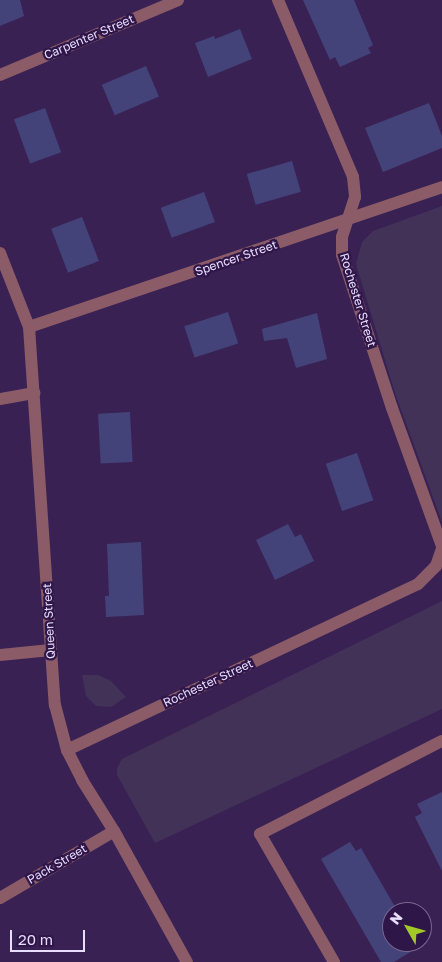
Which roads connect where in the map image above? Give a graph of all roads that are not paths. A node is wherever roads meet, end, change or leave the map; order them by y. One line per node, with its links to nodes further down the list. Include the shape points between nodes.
1 (178, 0): 3 (street, Carpenter Street)
2 (278, 0): 5 (street, Rochester Street, via 353,177 355,196)
3 (0, 75)
4 (442, 187): 5 (street, Spencer Street)
5 (348, 220): 7 (street, Spencer Street); 10 (street, Rochester Street, via 342,237 342,255)
6 (0, 252): 7 (street, Queen Street)
7 (29, 327): 8 (street, Queen Street)
8 (34, 393): 9 (street); 12 (street, Queen Street)
9 (0, 399)
10 (442, 548): 11 (street, Rochester Street)
11 (439, 564): 15 (street, Rochester Street, via 418,584)
12 (51, 650): 13 (street); 15 (street, Queen Street, via 55,705)
13 (0, 655)
14 (442, 741): 19 (street, via 260,834)
15 (67, 750): 16 (street, Queen Street)
16 (114, 831): 17 (street, Pack Street); 18 (street, Queen Street)
17 (0, 898)
18 (187, 962)
19 (334, 962)

